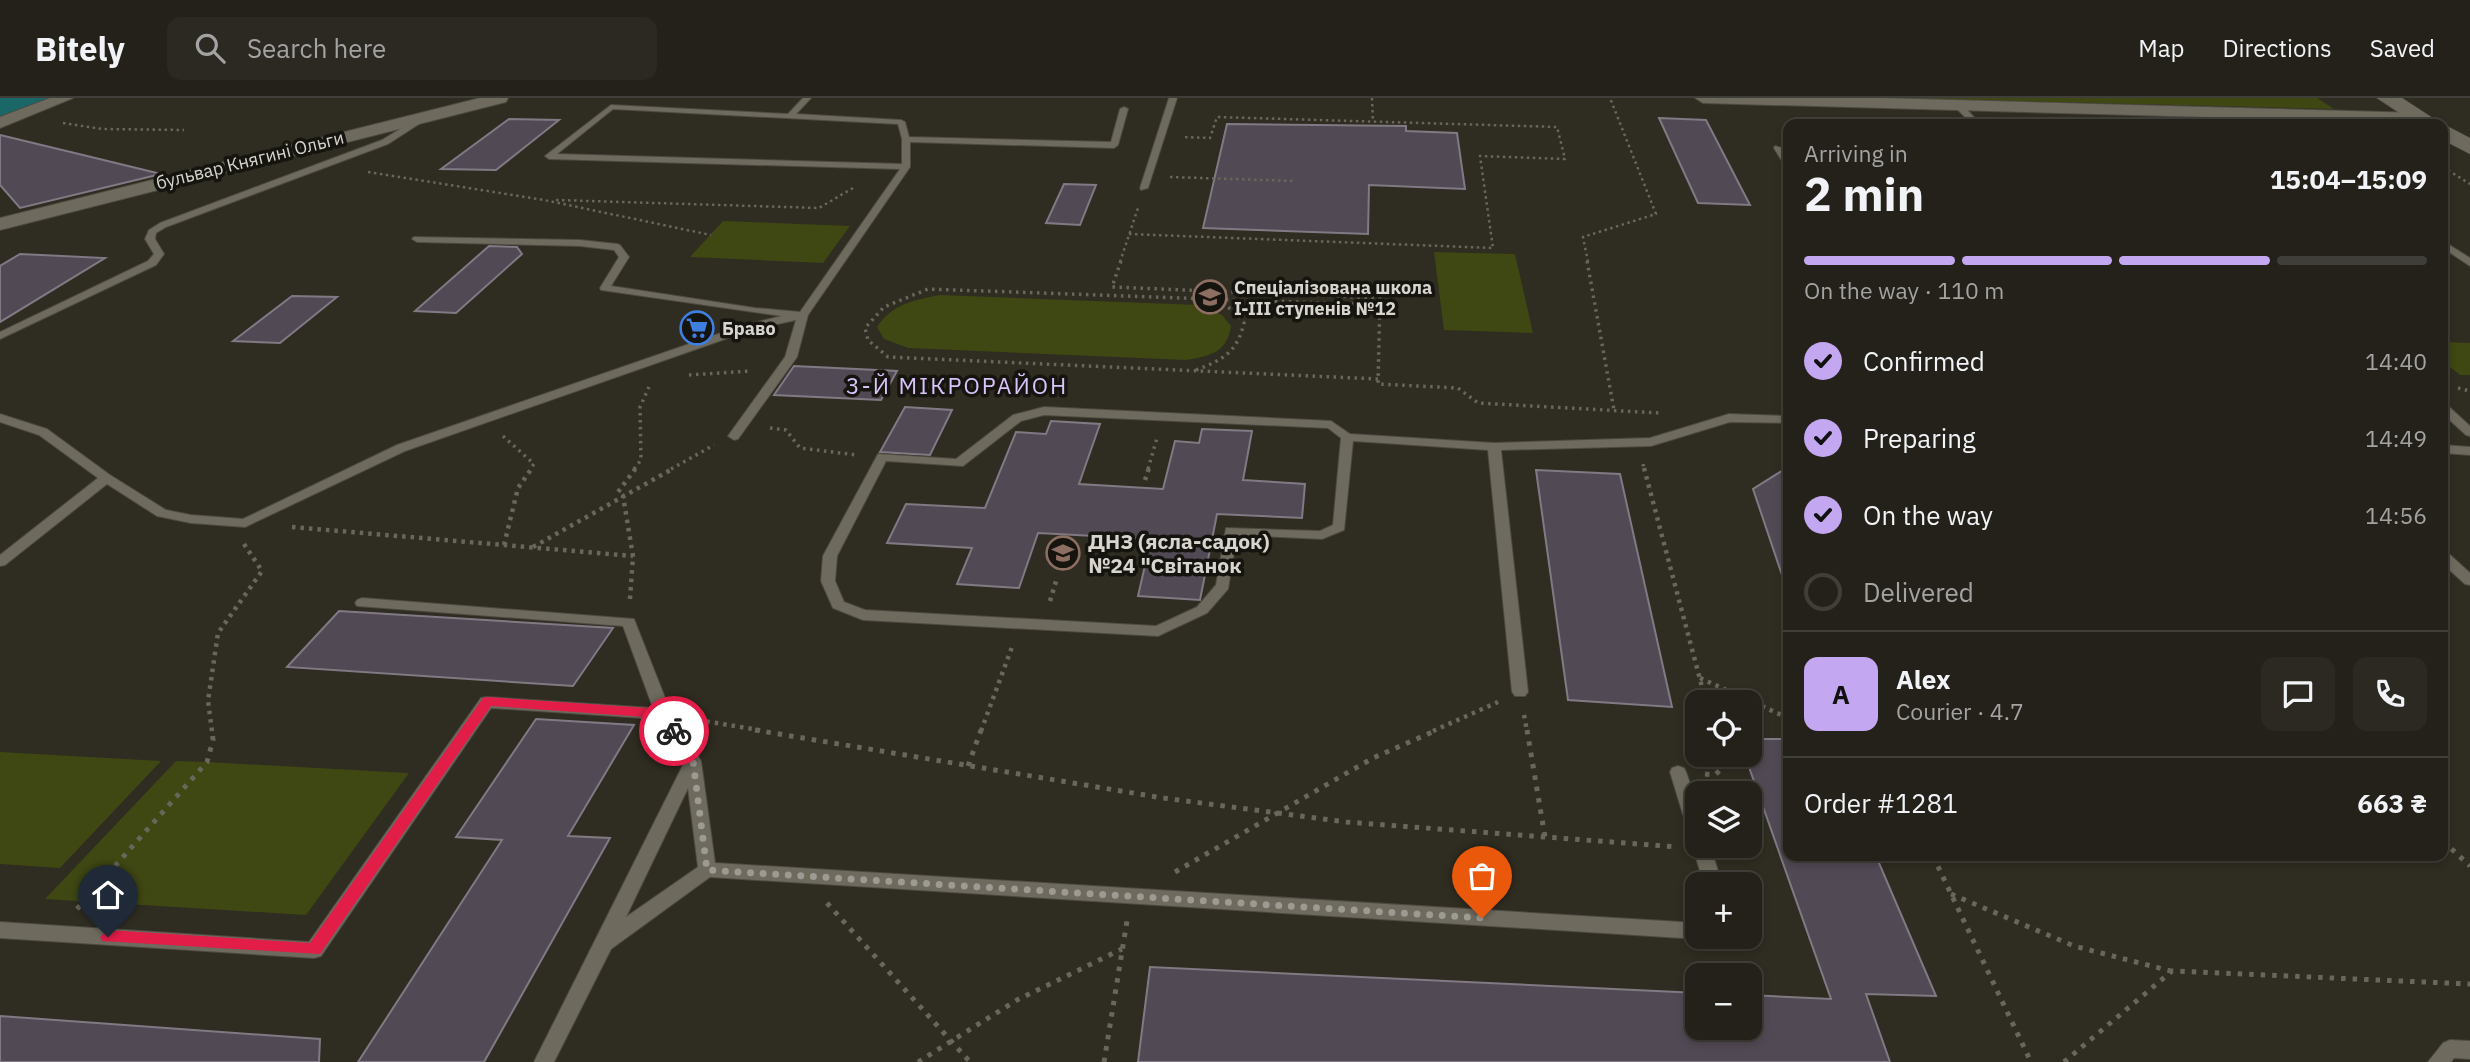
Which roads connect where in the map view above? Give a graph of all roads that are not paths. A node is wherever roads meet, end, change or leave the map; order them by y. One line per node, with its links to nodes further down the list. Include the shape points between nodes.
1 (65, 98): 14 (street)
2 (500, 98): 9 (street, бульвар Княгині Ольги)
3 (807, 98): 10 (lane)
4 (1173, 98): 19 (lane)
5 (1703, 98): 7 (street)
6 (2387, 98): 13 (street)
7 (1958, 105): 11 (lane); 12 (street)
8 (1125, 109): 16 (lane, via 1114,145)
9 (431, 114): 20 (street, бульвар Княгині Ольги); 25 (lane, via 385,142 163,225 152,232 150,239 159,254 152,263)
10 (791, 114): 16 (lane, via 901,122); 18 (lane, via 611,107 549,156)
11 (1971, 119)
12 (2268, 119)
13 (2423, 119)
14 (0, 123)
15 (2448, 134): 17 (street)
16 (906, 139): 18 (lane)
17 (2470, 147)
18 (906, 167): 24 (lane)
19 (1144, 188)
20 (0, 224)
21 (417, 239): 24 (lane, via 617,247 624,257 605,288)
22 (2448, 248): 23 (lane)
23 (2470, 263)
24 (803, 315): 29 (lane, via 791,357); 35 (lane, via 748,327 401,448 245,523 162,513)
25 (0, 336)
26 (2448, 412): 30 (lane)
27 (0, 418): 35 (lane, via 43,432)
28 (1783, 420): 32 (lane, via 1729,418 1651,442)
29 (737, 431)
30 (2470, 432)
31 (1347, 437): 31 (lane, via 1339,527 1322,535 1231,531 1223,586 1202,610 1158,631 863,615 838,604 828,581 830,556 882,457 959,463 1017,418 1044,411 1331,425); 32 (lane)
32 (1494, 447): 40 (lane)
33 (2448, 449): 34 (lane)
34 (2470, 450)
35 (106, 478): 37 (lane)
36 (2448, 561): 38 (lane)
37 (0, 562)
38 (2470, 581)
39 (362, 603): 41 (lane, via 629,621)
40 (1520, 692)
41 (663, 714): 42 (lane); 46 (lane, via 487,702 314,950)
42 (693, 761): 45 (lane); 48 (lane)
43 (1678, 772): 44 (lane)
44 (1685, 795)
45 (707, 870): 47 (lane); 48 (lane)
46 (0, 930)
47 (1685, 930)
48 (604, 943): 49 (lane)
49 (544, 1062)

